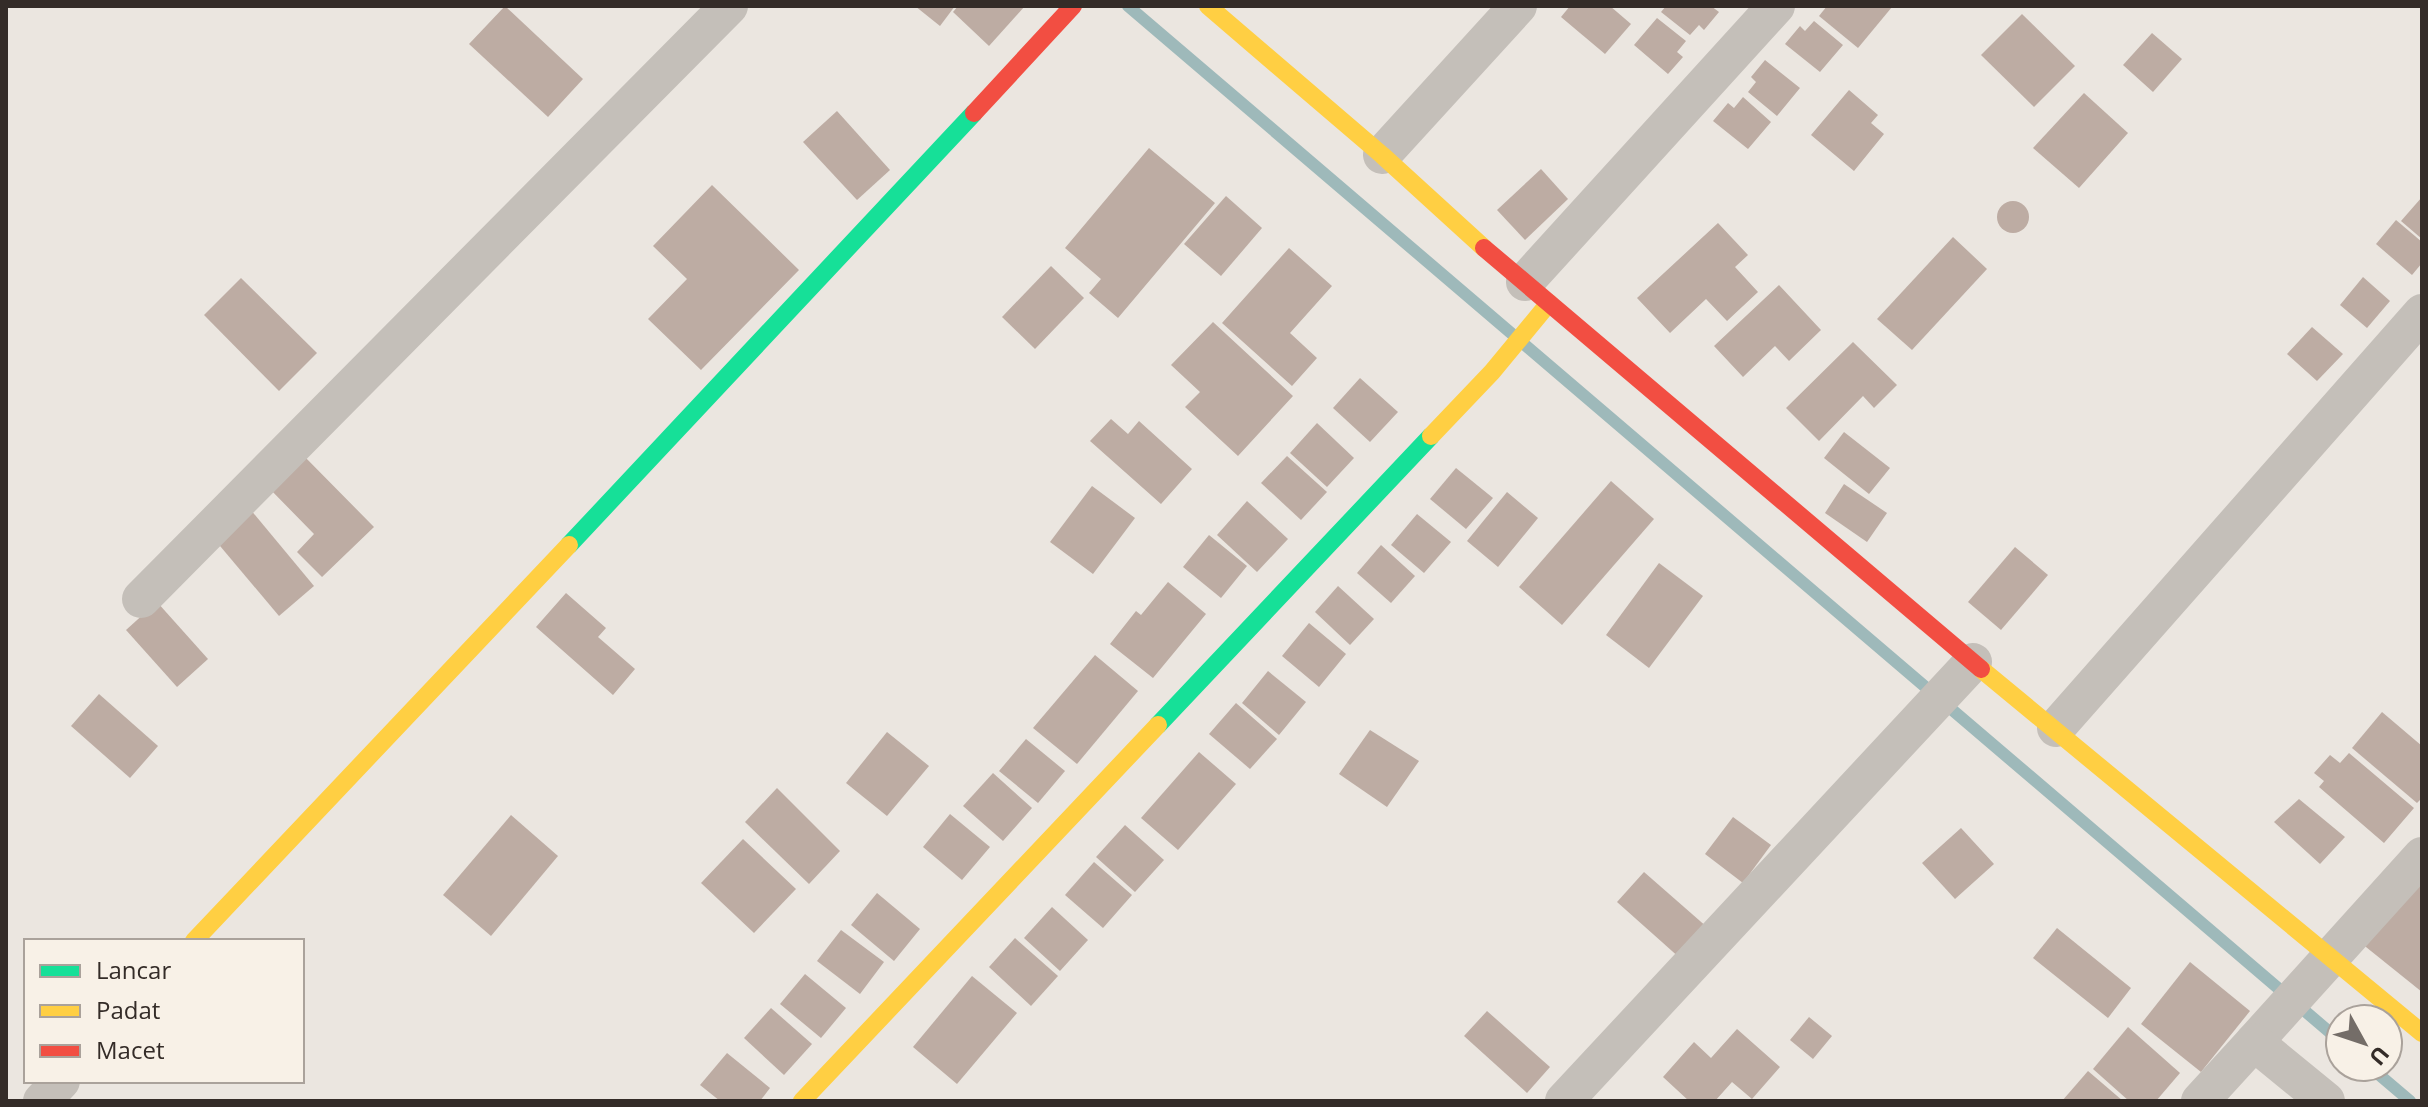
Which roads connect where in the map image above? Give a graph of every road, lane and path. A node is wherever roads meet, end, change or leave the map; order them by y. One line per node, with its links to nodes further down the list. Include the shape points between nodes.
1 (729, 6): 9 (street)
2 (1073, 6): 13 (street)
3 (1518, 6): 6 (street)
4 (1776, 6): 7 (street)
5 (1226, 11): 6 (street)
6 (1382, 155): 7 (street)
7 (1537, 293): 10 (street); 19 (street, via 1533,319 1492,372)
8 (2422, 313): 11 (street)
9 (141, 599)
10 (1961, 675): 11 (street); 20 (street)
11 (2056, 728): 14 (street)
12 (2422, 856): 14 (street)
13 (196, 939)
14 (2322, 968): 15 (street); 16 (street)
15 (2422, 1033)
16 (2260, 1035): 21 (street); 22 (street)
17 (59, 1083): 18 (street)
18 (42, 1101)
19 (802, 1101)
20 (1564, 1101)
21 (2200, 1101)
22 (2326, 1101)

